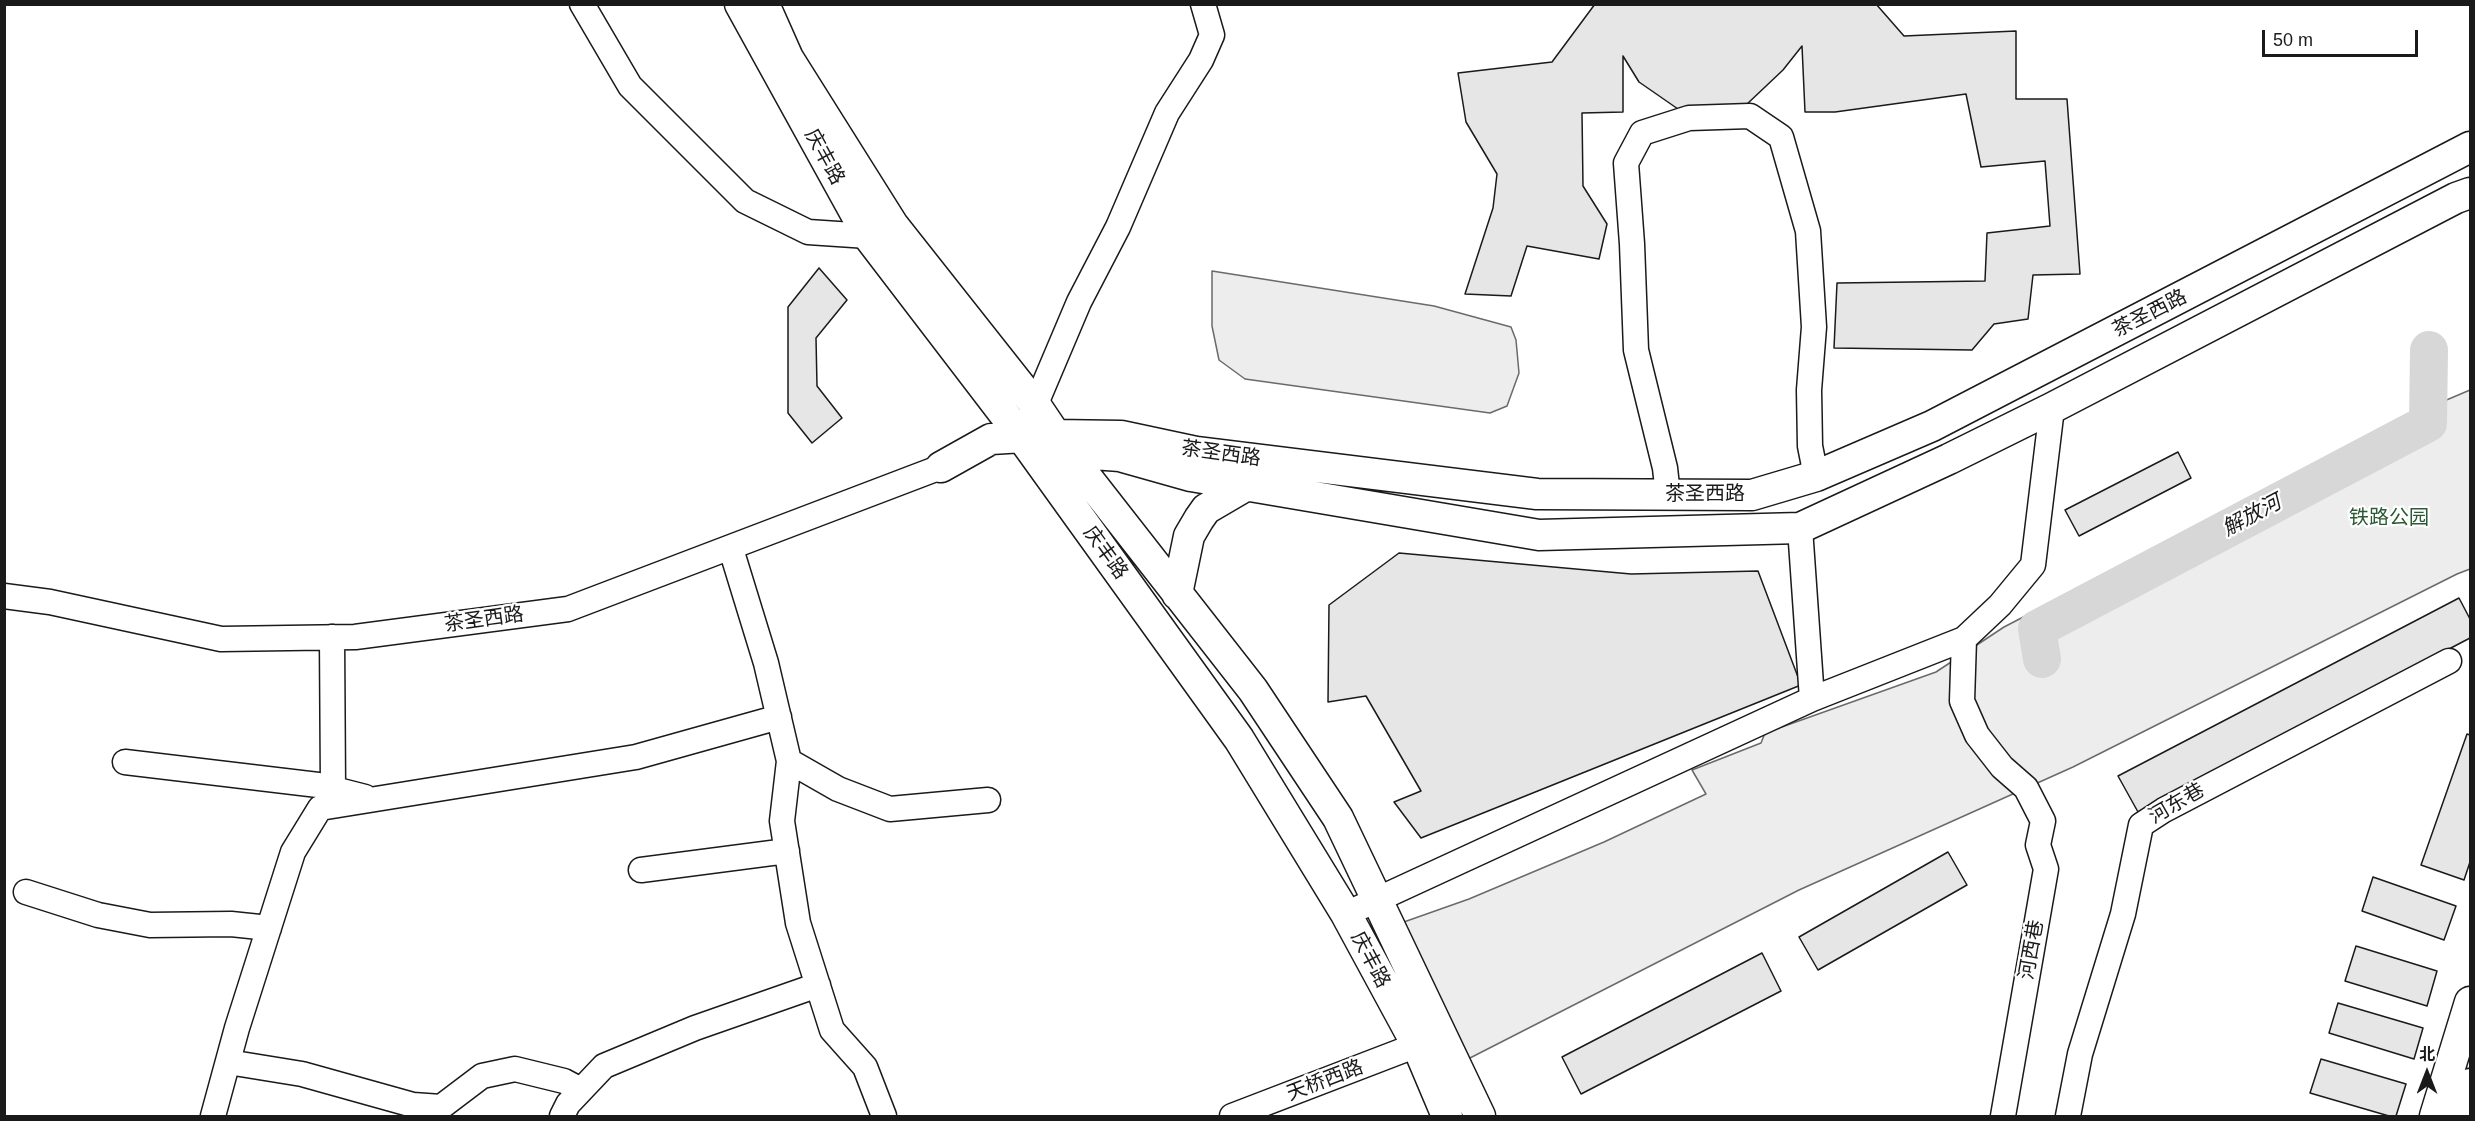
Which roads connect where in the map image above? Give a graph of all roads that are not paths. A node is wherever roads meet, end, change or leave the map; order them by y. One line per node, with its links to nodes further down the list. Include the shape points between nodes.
1 (582, 4): 7 (street, via 630,86 745,201 808,232)
2 (740, 4): 7 (main road, 庆丰路)
3 (764, 4): 8 (main road, via 788,58 893,225)
4 (1203, 4): 8 (street, via 1212,35 1167,113 1118,227 1079,302)
5 (2470, 147): 13 (main road, 茶圣西路, via 1932,426)
6 (2470, 193): 9 (main road, 茶圣西路)
7 (868, 236): 11 (main road, 庆丰路)
8 (1036, 406): 10 (main road); 11 (street)
9 (2052, 408): 16 (main road, 茶圣西路); 21 (street, via 2032,565 2000,605)
10 (1061, 443): 11 (main road, 茶圣西路); 14 (main road, 茶圣西路, via 1191,476); 15 (main road, 茶圣西路, via 1121,436 1196,452 1537,494); 18 (main road)
11 (1026, 444): 12 (main road, 茶圣西路, via 991,439); 34 (main road, 庆丰路, via 1239,739)
12 (941, 467): 17 (street, 茶圣西路)
13 (1816, 476): 15 (main road, 茶圣西路, via 1752,495); 15 (street, via 1810,447 1814,327 1808,231 1781,137 1750,116 1689,118 1642,133 1626,163 1636,350)
14 (1247, 485): 16 (main road, 茶圣西路, via 1539,535); 18 (main road, via 1206,509 1199,519 1189,536)
15 (1668, 495)
16 (1800, 528): 23 (street)
17 (731, 549): 20 (street, 茶圣西路, via 568,609); 24 (street)
18 (1178, 594): 33 (main road, via 1253,690 1338,818)
19 (4, 596): 20 (street, 茶圣西路, via 50,602 221,639)
20 (332, 637): 27 (street)
21 (1964, 639): 23 (street); 48 (street, 河西巷, via 1962,701 1977,735 2001,767 2026,788 2043,821 2038,846 2046,869)
22 (2449, 661): 49 (street, 河东巷, via 2140,825 2123,914 2080,1054)
23 (1812, 699): 33 (street)
24 (778, 717): 25 (street); 28 (street, via 636,757)
25 (789, 761): 29 (street, via 838,789 890,809); 30 (street, via 782,821)
26 (124, 762): 27 (street)
27 (333, 789): 28 (street)
28 (373, 799): 35 (street, via 320,808 293,852)
29 (988, 800)
30 (787, 851): 31 (street); 36 (street, via 798,922)
31 (641, 870)
32 (26, 892): 35 (street, via 98,915 150,925 231,924)
33 (1377, 900): 34 (street); 47 (main road)
34 (1346, 914): 38 (main road, 庆丰路)
35 (269, 928): 39 (street)
36 (818, 985): 41 (street, via 695,1028 604,1066); 44 (street, via 832,1030 865,1067)
37 (2470, 1002): 50 (main road)
38 (1417, 1046): 45 (street, 天桥西路); 46 (main road, 庆丰路)
39 (228, 1062): 41 (street, via 302,1074 413,1105 441,1107 482,1076 515,1069 564,1081); 42 (street)
40 (2470, 1084): 51 (main road)
41 (581, 1090): 43 (street)
42 (213, 1116)
43 (562, 1116)
44 (882, 1116)
45 (1232, 1116)
46 (1447, 1116)
47 (1480, 1116)
48 (2003, 1116)
49 (2068, 1116)
50 (2435, 1116)
51 (2460, 1116)

